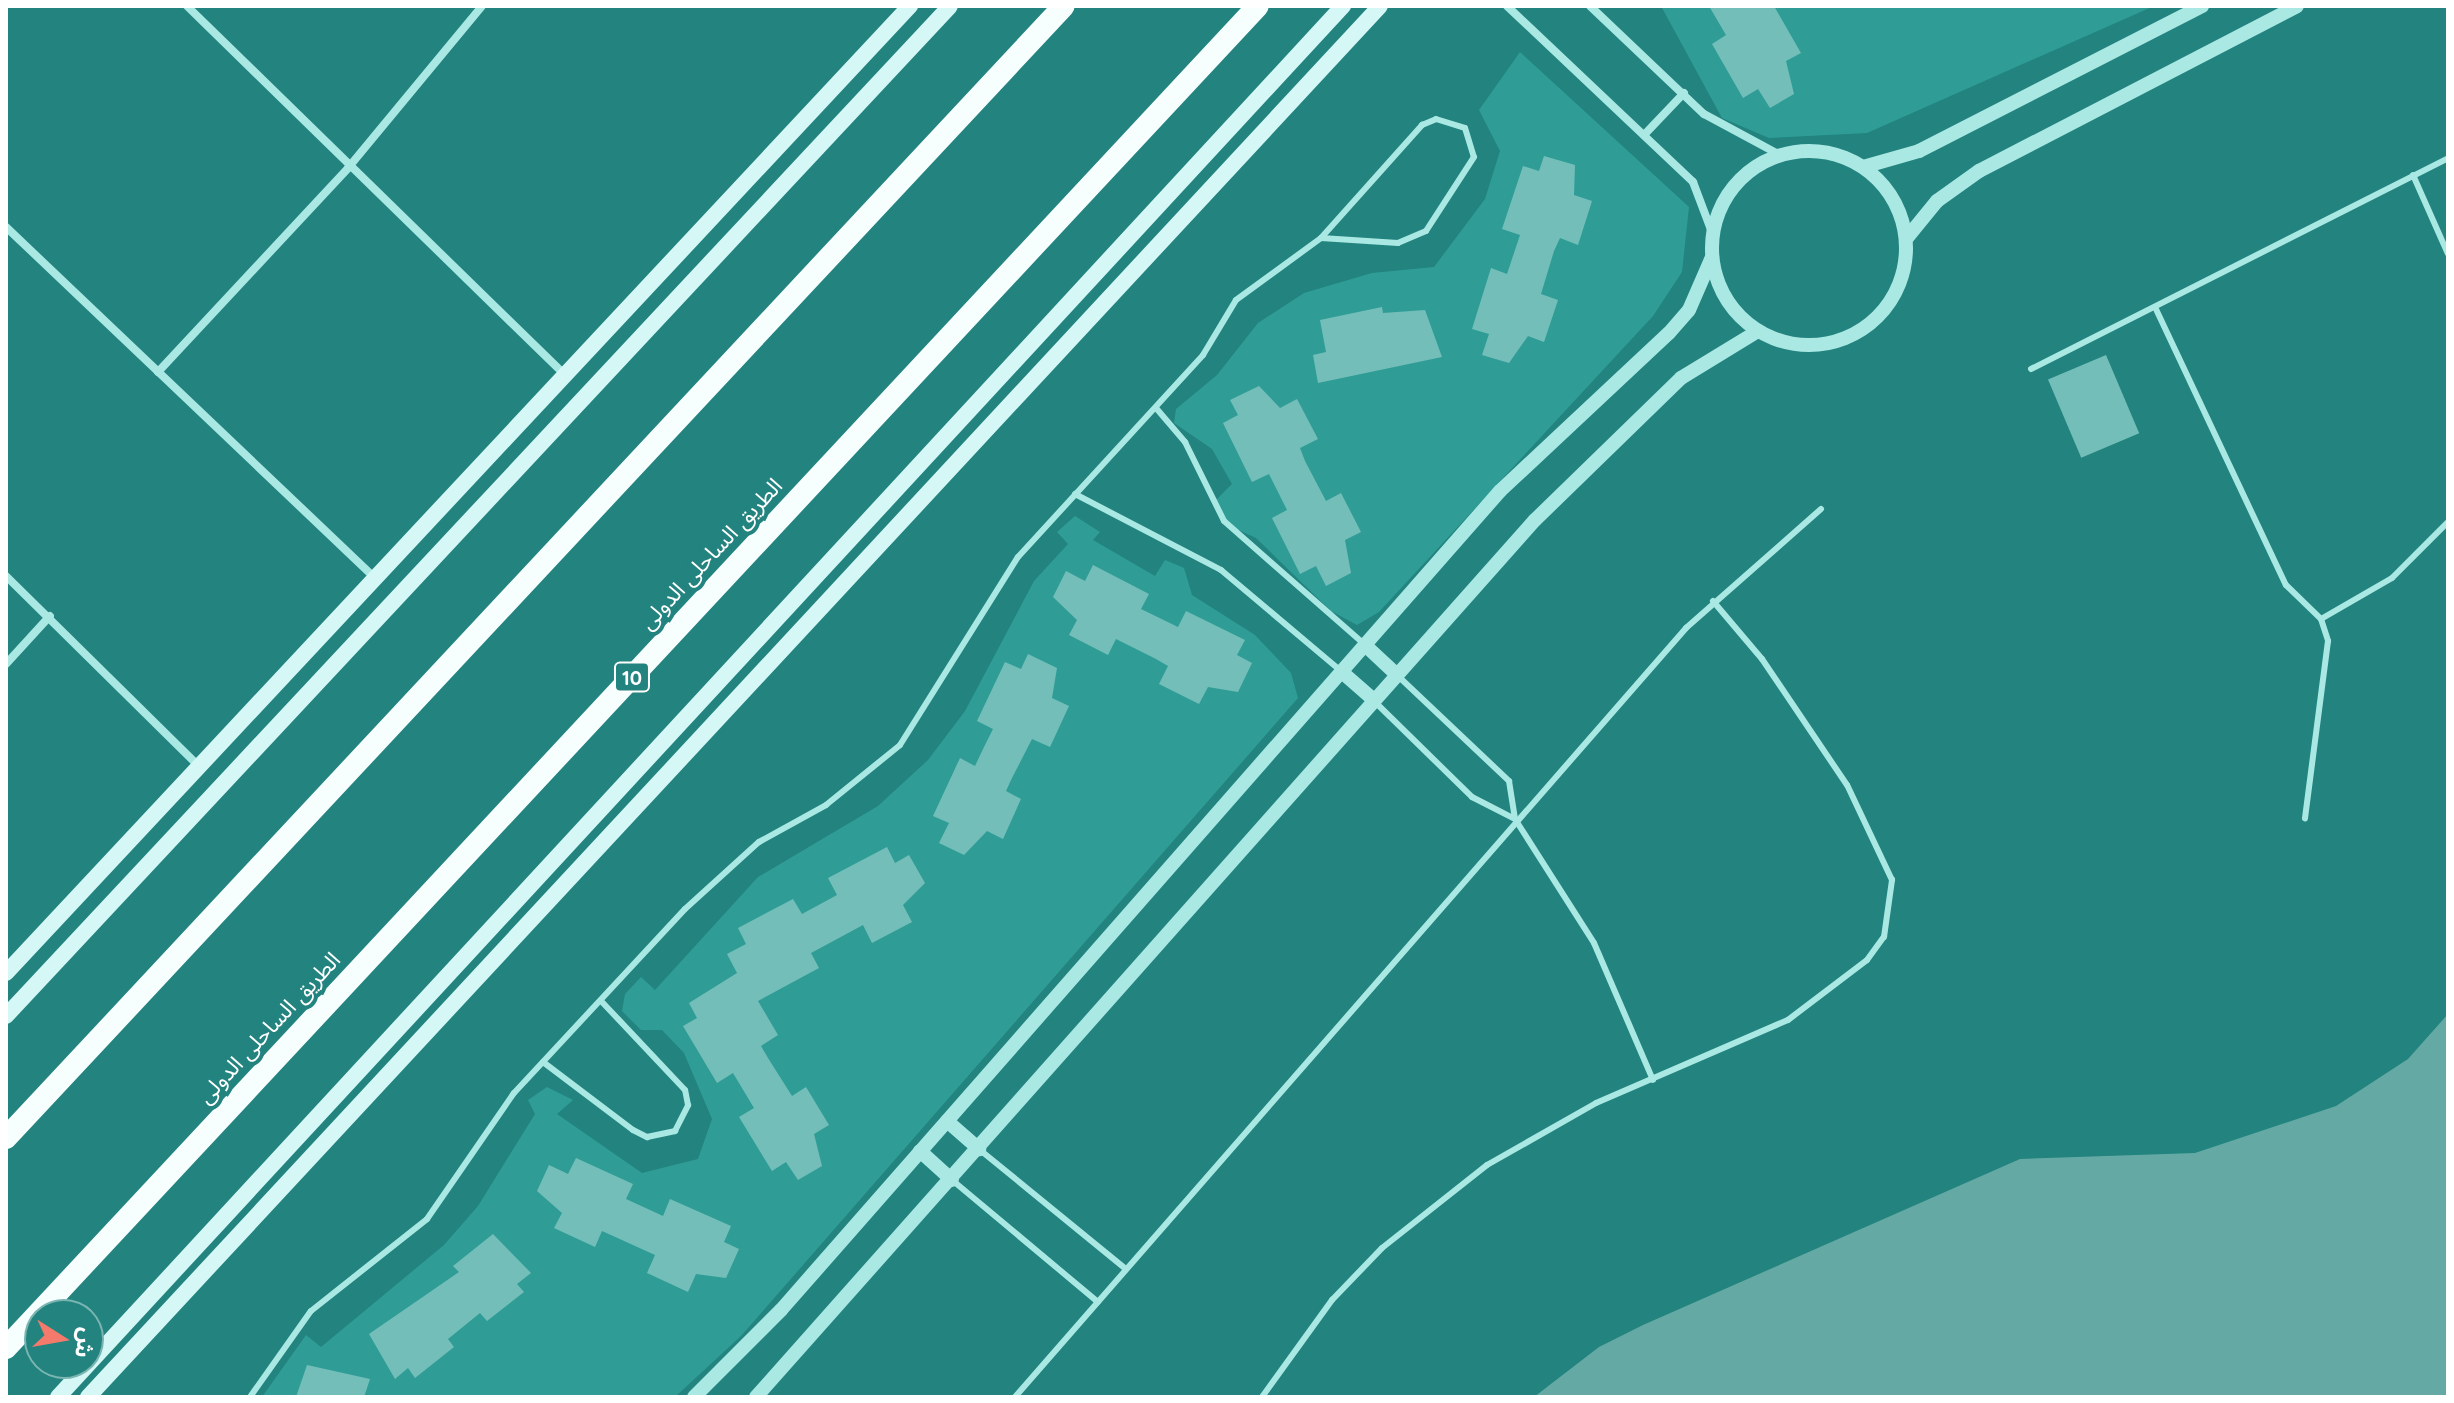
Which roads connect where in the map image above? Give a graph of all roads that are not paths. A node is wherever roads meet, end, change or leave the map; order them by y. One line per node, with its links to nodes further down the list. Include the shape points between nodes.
1 (187, 6): 18 (street)
2 (482, 6): 18 (street)
3 (910, 6): 30 (main road)
4 (950, 6): 50 (main road)
5 (1064, 6): 54 (highway)
6 (1258, 6): 60 (highway, الطريق الساحلى الدولى / 10)
7 (1343, 6): 61 (main road)
8 (1380, 6): 62 (main road)
9 (1507, 6): 14 (street)
10 (1590, 6): 13 (street)
11 (2202, 6): 17 (street, via 1932,145)
12 (2297, 6): 23 (street, via 1979,171 1937,201)
13 (1684, 93): 14 (street); 15 (street, via 1728,132)
14 (1644, 135): 21 (street, via 1693,182)
15 (1780, 155): 17 (street, via 1823,151); 21 (street, via 1735,185)
16 (2448, 158): 19 (lane)
17 (1863, 167): 23 (street, via 1893,198)
18 (348, 168): 29 (street); 30 (street)
19 (2413, 175): 24 (lane); 26 (lane)
20 (6, 227): 29 (street)
21 (1713, 235): 25 (street)
22 (1321, 238): 22 (lane, via 1422,125 1452,120 1465,128 1474,157 1426,231 1398,243); 31 (lane, via 1236,300 1203,355)
23 (1906, 239): 27 (street, via 1899,285 1858,332 1797,345)
24 (2448, 254)
25 (1712, 257): 27 (street, via 1726,299); 40 (street, via 1689,310 1669,333 1500,491)
26 (2155, 307): 28 (lane); 39 (lane, via 2286,585)
27 (1758, 331): 43 (street, via 1698,364 1617,438)
28 (2031, 369)
29 (158, 372): 36 (street)
30 (566, 376): 36 (main road)
31 (1156, 408): 32 (lane); 40 (lane, via 1185,442 1224,521)
32 (1075, 494): 42 (lane, via 1221,570); 49 (lane, via 1010,569 900,745 865,778 729,865)
33 (1821, 509): 37 (lane)
34 (2448, 522): 39 (lane, via 2392,578)
35 (6, 576): 38 (street)
36 (375, 578): 45 (main road)
37 (1713, 601): 46 (lane); 52 (lane, via 1771,671 1847,785 1892,880 1893,909 1867,960 1829,992 1745,1044)
38 (50, 616): 41 (street); 45 (street)
39 (2321, 619): 47 (lane, via 2330,665)
40 (1366, 646): 42 (street); 43 (street)
41 (6, 664)
42 (1343, 673): 44 (street); 53 (street)
43 (1397, 675): 44 (street); 46 (lane, via 1509,781)
44 (1374, 700): 46 (lane, via 1472,797); 55 (street)
45 (199, 766): 48 (main road)
46 (1515, 819): 52 (lane, via 1594,943); 58 (lane)
47 (2305, 819)
48 (6, 973)
49 (602, 1002): 51 (lane); 51 (lane, via 685,1090 688,1105 675,1131 647,1137 633,1130)
50 (6, 1016)
51 (543, 1062): 63 (lane, via 495,1117 427,1219 311,1311)
52 (1653, 1080): 67 (lane, via 1540,1132 1437,1202 1332,1300)
53 (947, 1121): 55 (street); 56 (street)
54 (6, 1138)
55 (979, 1149): 57 (street); 58 (lane)
56 (920, 1151): 57 (street); 64 (street)
57 (952, 1180): 59 (lane); 65 (street)
58 (1126, 1269): 59 (lane)
59 (1098, 1302): 66 (lane)
60 (6, 1348)
61 (58, 1397)
62 (88, 1397)
63 (250, 1397)
64 (694, 1397)
65 (756, 1397)
66 (1015, 1397)
67 (1262, 1397)

